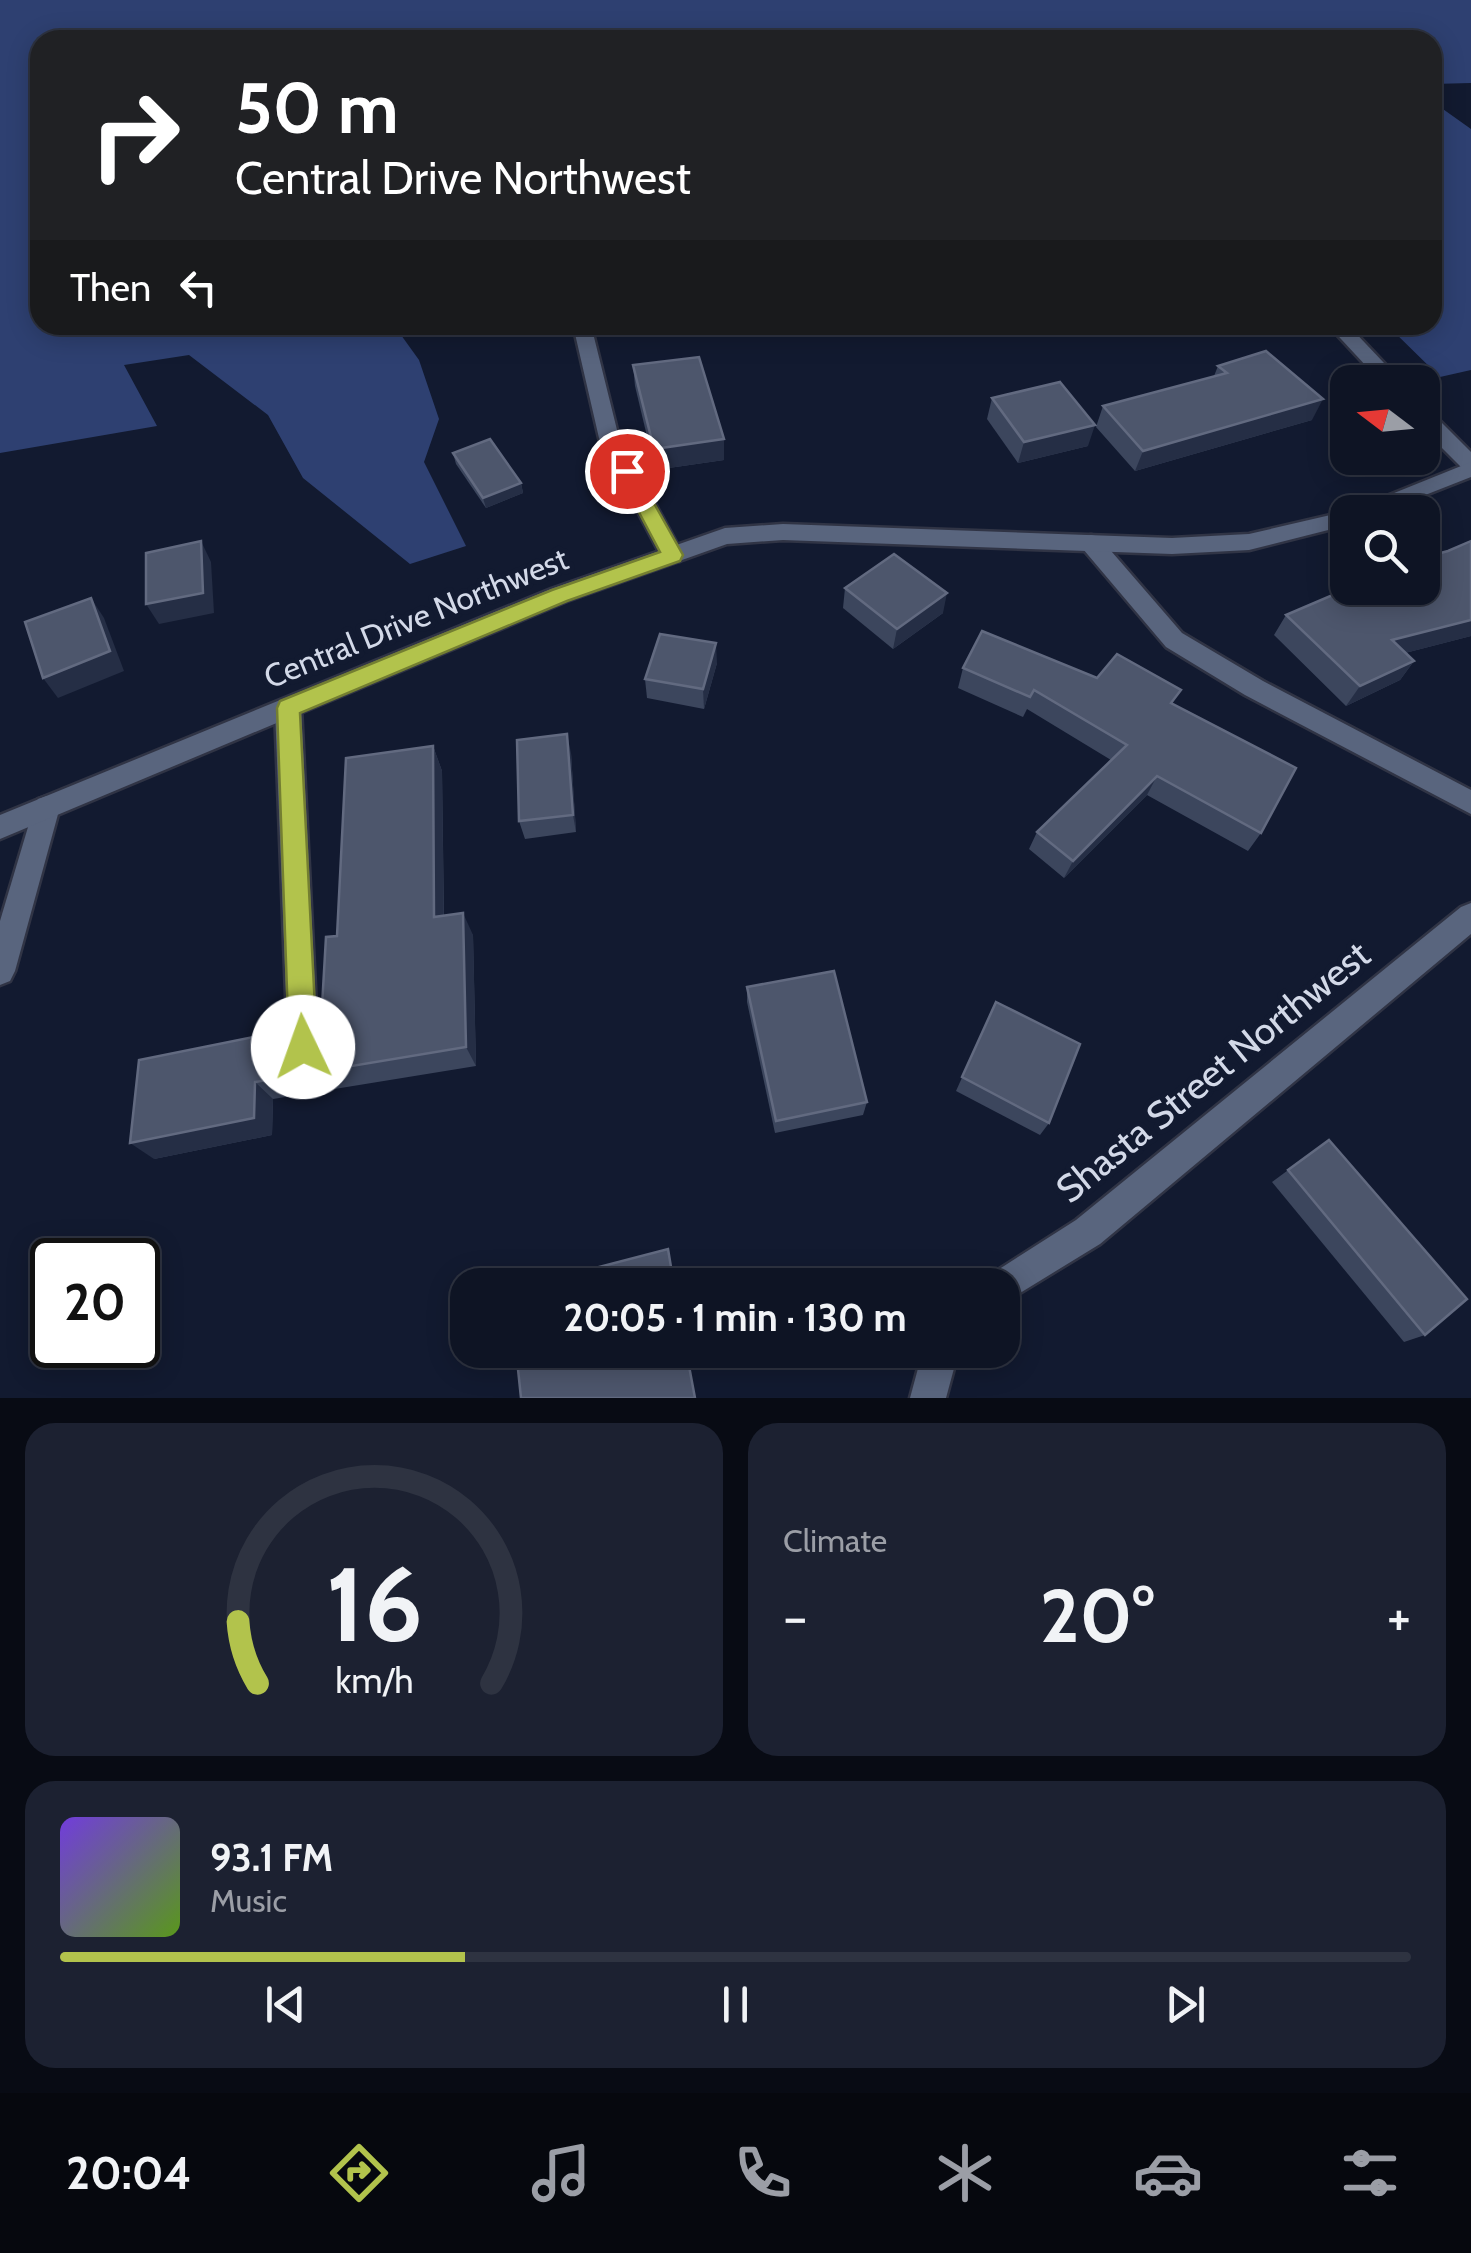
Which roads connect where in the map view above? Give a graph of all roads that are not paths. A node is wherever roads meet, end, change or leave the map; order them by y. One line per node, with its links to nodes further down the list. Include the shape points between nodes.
1 (584, 335): 9 (street, via 609,438)
2 (1347, 335): 3 (street)
3 (1376, 365)
4 (1440, 433): 5 (street)
5 (1471, 467): 6 (street)
6 (1403, 495)
7 (1330, 522): 8 (street, Central Drive Northwest, via 1249,542)
8 (1090, 544): 9 (street, Central Drive Northwest, via 783,532 725,536); 11 (street, via 1174,640)
9 (672, 555): 10 (street, Central Drive Northwest)
10 (288, 708): 12 (street, Central Drive Northwest); 16 (street)
11 (1471, 803)
12 (47, 808): 13 (street, Central Drive Northwest); 15 (street)
13 (0, 827)
14 (1471, 916): 17 (street, Shasta Street Northwest, via 1088,1232)
15 (0, 971)
16 (303, 1047)
17 (1020, 1275)
18 (936, 1368): 19 (street)
19 (928, 1398)

